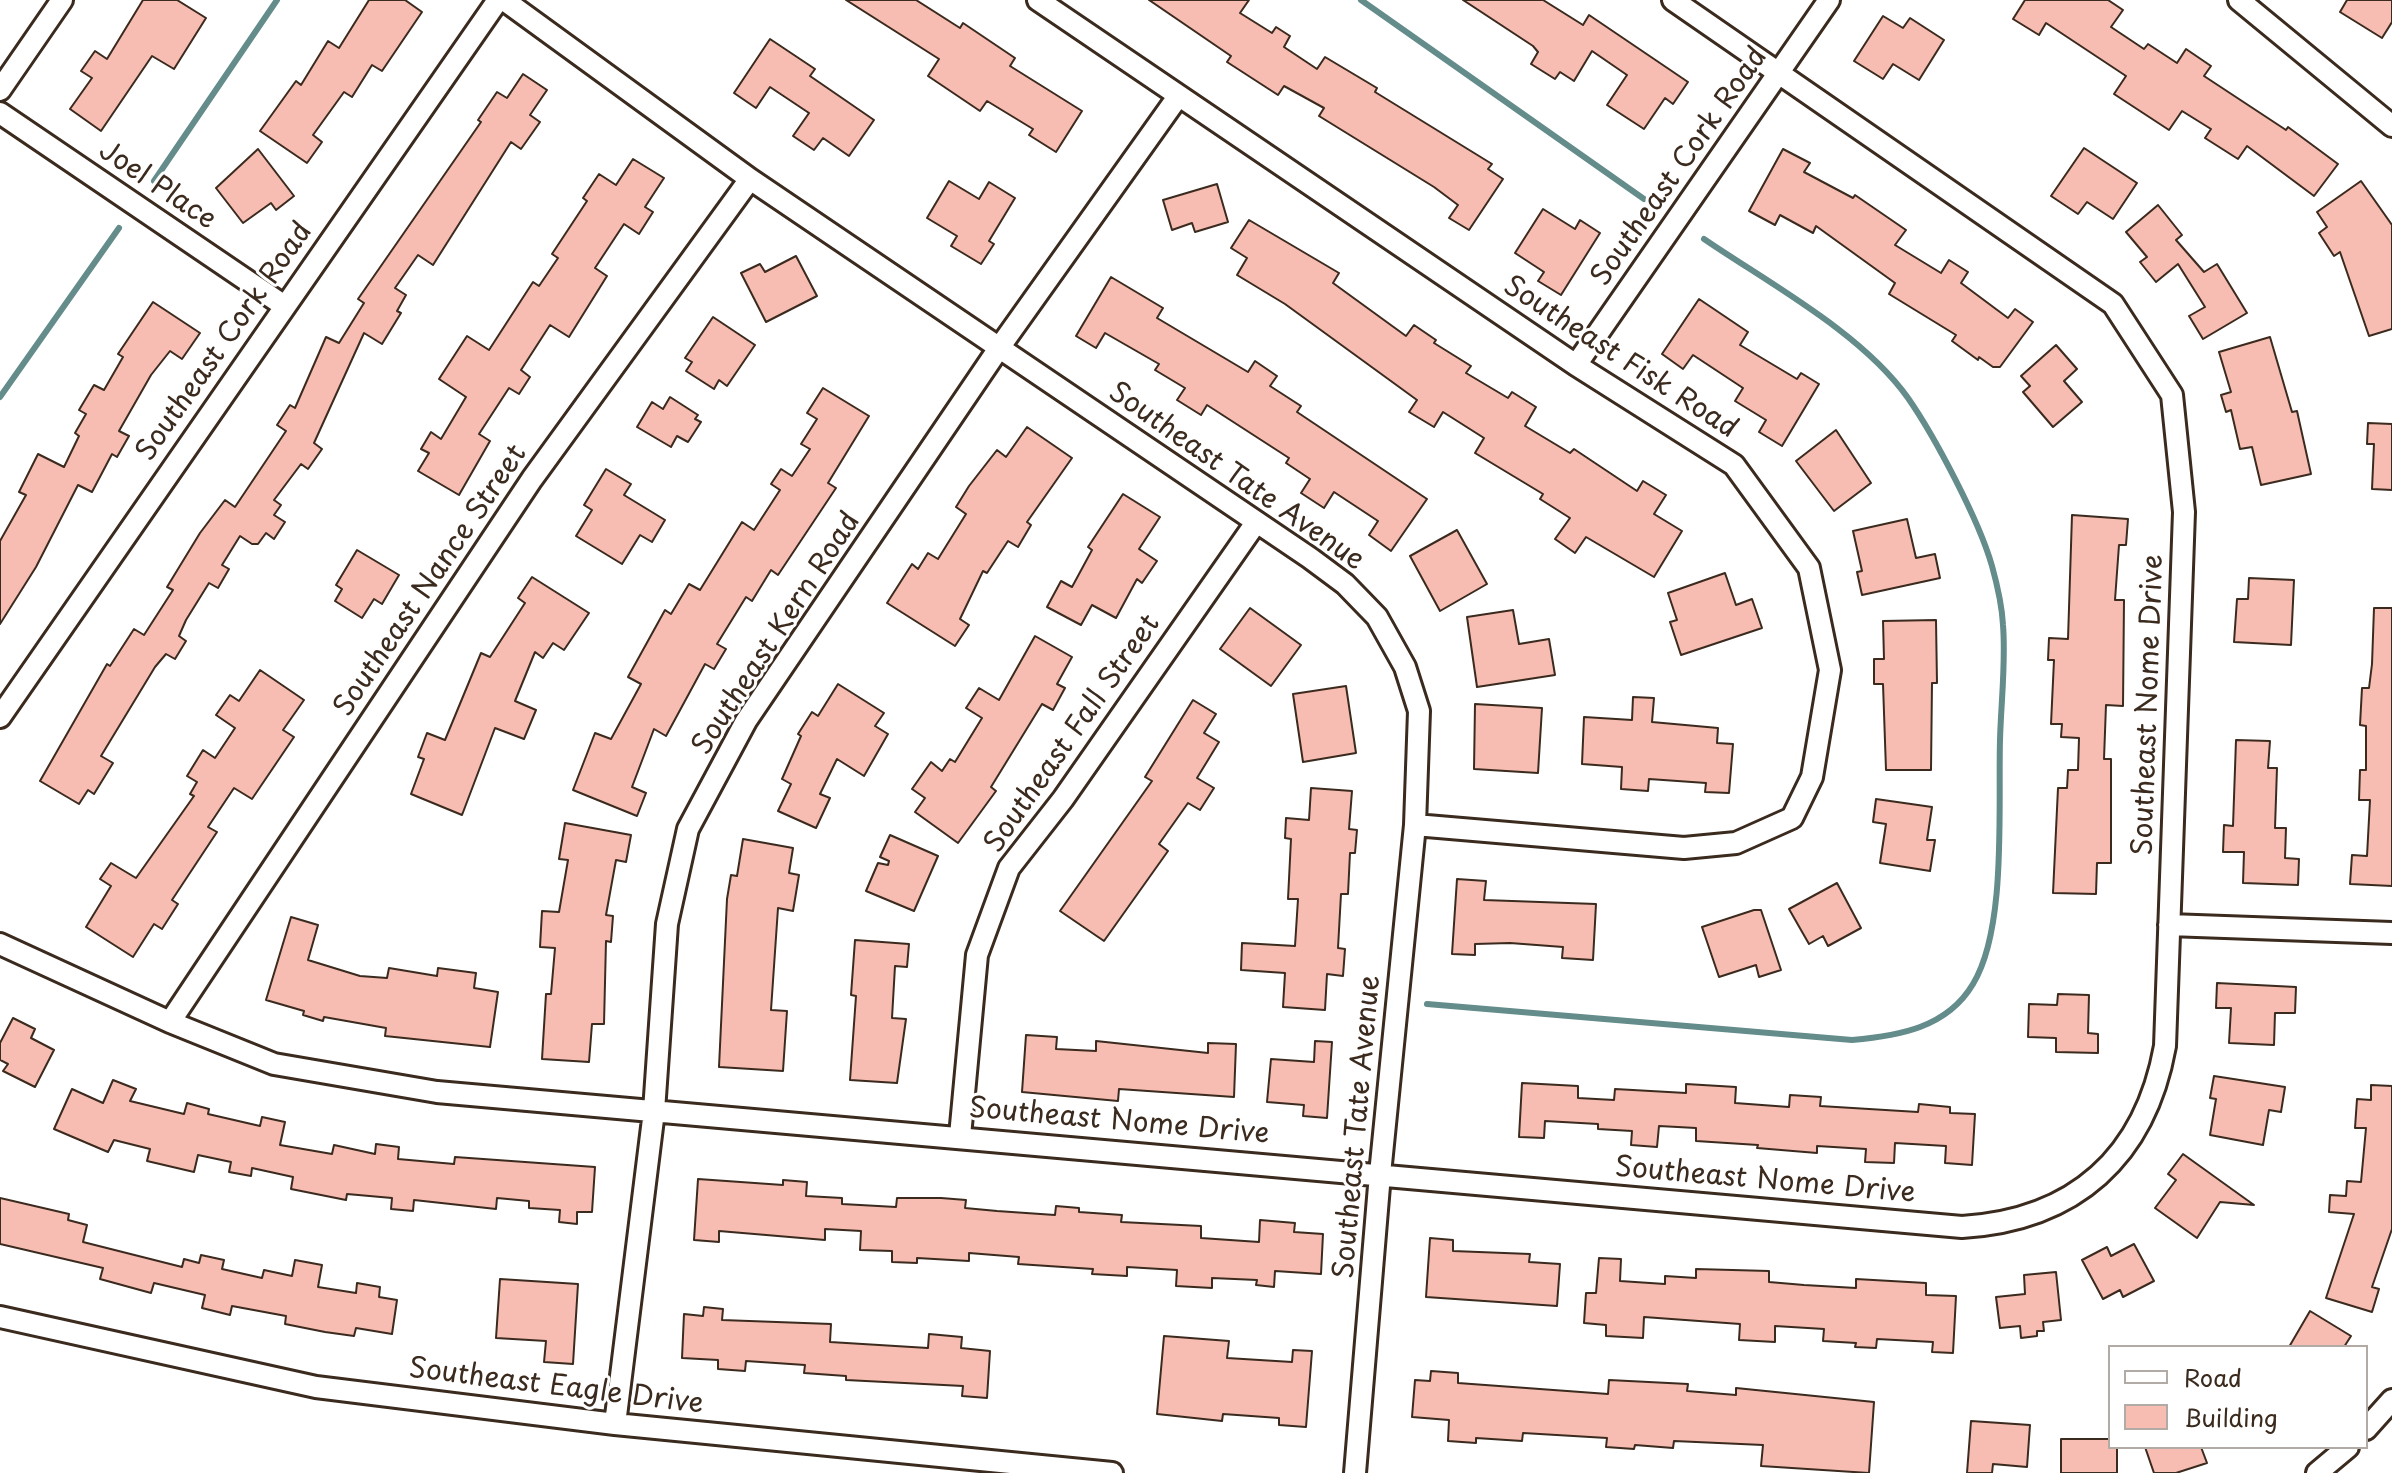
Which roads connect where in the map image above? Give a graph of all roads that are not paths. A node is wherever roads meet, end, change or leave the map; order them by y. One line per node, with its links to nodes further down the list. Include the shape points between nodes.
1 (62, 0): 9 (street)
2 (498, 0): 14 (street, Southeast Cork Road)
3 (504, 0): 13 (street, Southeast Tate Avenue)
4 (1038, 0): 10 (street, Southeast Fisk Road)
5 (1673, 0): 8 (street, Southeast Nome Drive)
6 (1829, 0): 8 (street, Southeast Cork Road)
7 (2252, 3): 12 (street)
8 (1779, 73): 16 (street, Southeast Cork Road); 20 (street, Southeast Nome Drive, via 2113,304 2172,395 2184,512)
9 (0, 90)
10 (1177, 98): 15 (street, Southeast Kern Road); 16 (street, Southeast Fisk Road)
11 (0, 113): 14 (street, Joel Place)
12 (2392, 126)
13 (750, 179): 15 (street, Southeast Tate Avenue); 23 (street, Southeast Nance Street, via 532,479)
14 (283, 305): 18 (street, Southeast Cork Road)
15 (999, 348): 17 (street, Southeast Tate Avenue); 24 (street, Southeast Kern Road, via 746,721 688,829 667,924)
16 (1576, 365): 19 (street, Southeast Fisk Road, via 1734,465 1809,568 1830,670 1812,777 1792,818 1736,843 1684,848)
17 (1255, 524): 19 (street, Southeast Tate Avenue, via 1345,584 1377,617 1405,667 1419,711); 25 (street, Southeast Fall Street, via 1009,868 977,955)
18 (0, 717)
19 (1415, 825): 26 (street, Southeast Tate Avenue)
20 (2169, 925): 21 (street); 26 (street, Southeast Nome Drive, via 2165,1046 2135,1135 2104,1172 2078,1192 2019,1220 1962,1227)
21 (2392, 933)
22 (0, 944): 23 (street, Southeast Nome Drive)
23 (170, 1022): 24 (street, Southeast Nome Drive, via 274,1064 437,1092)
24 (654, 1111): 25 (street, Southeast Nome Drive); 29 (street, Southeast Kern Road)
25 (960, 1136): 26 (street, Southeast Nome Drive)
26 (1380, 1174): 34 (street, Southeast Tate Avenue)
27 (0, 1317): 29 (street, Southeast Eagle Drive, via 316,1387)
28 (2392, 1400): 30 (street)
29 (615, 1424): 33 (street, Southeast Eagle Drive)
30 (2368, 1427)
31 (2346, 1449): 32 (street)
32 (2321, 1472)
33 (1112, 1473)
34 (1355, 1473)

